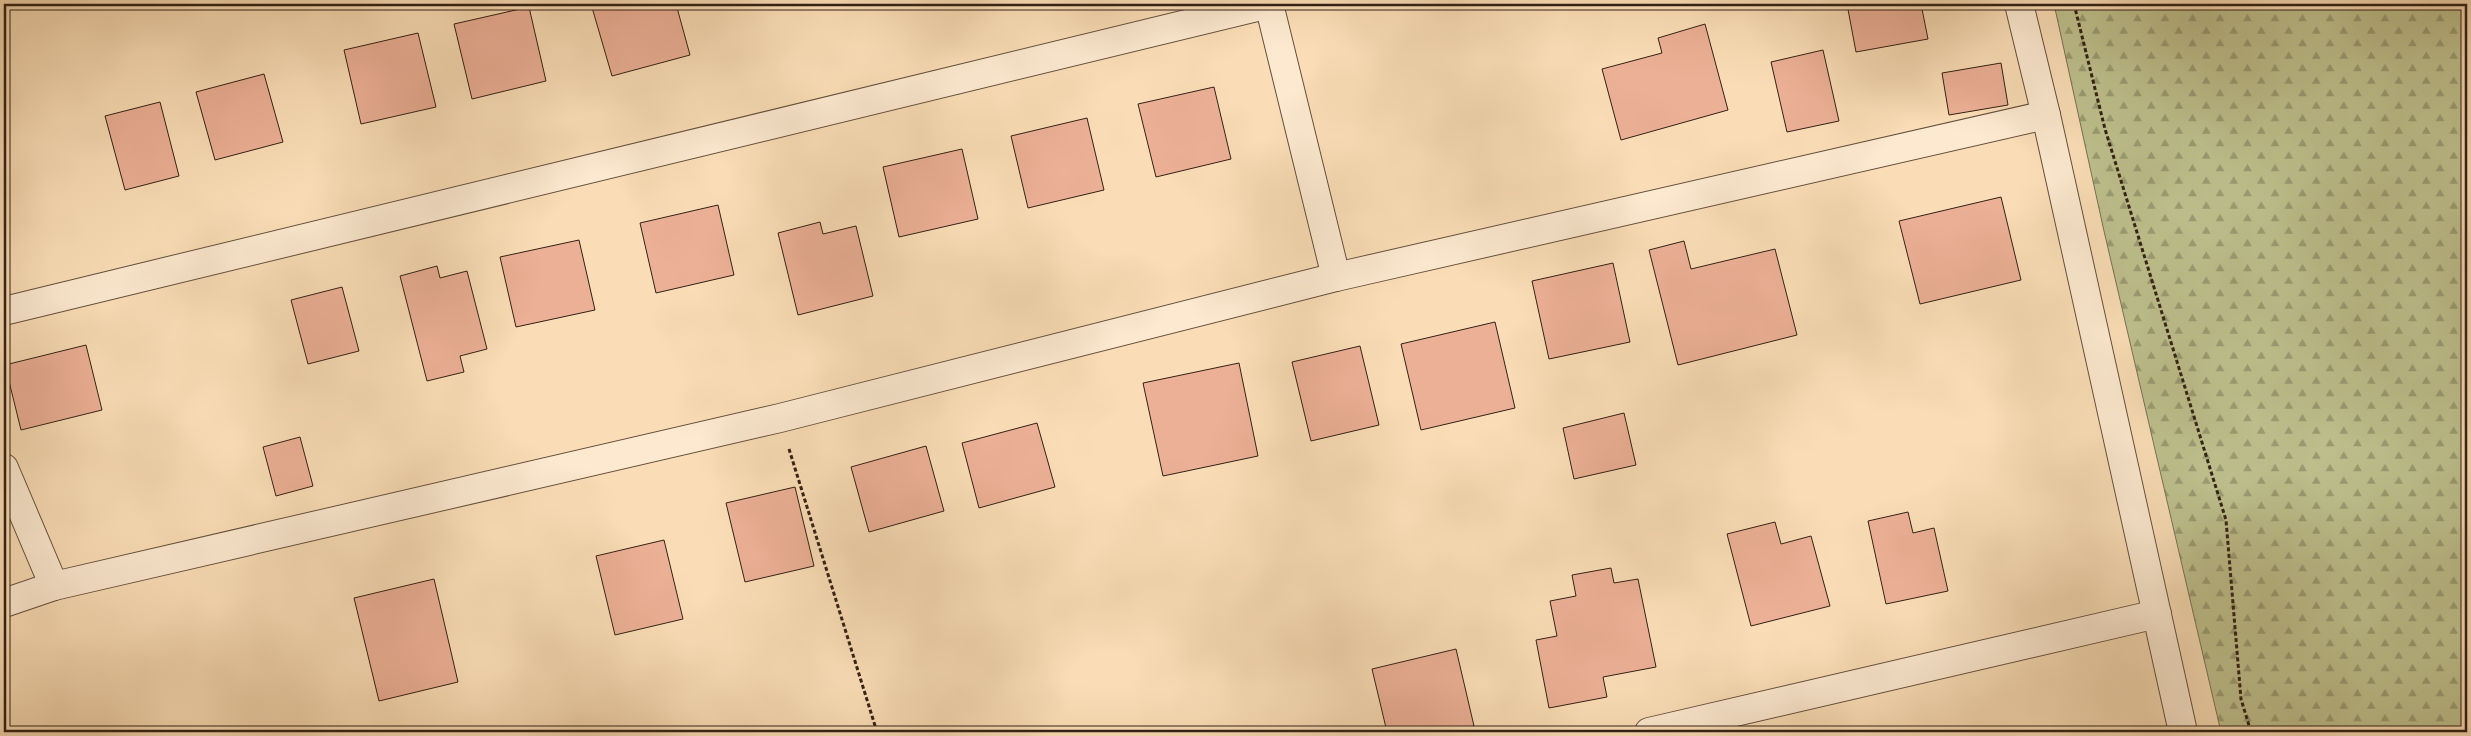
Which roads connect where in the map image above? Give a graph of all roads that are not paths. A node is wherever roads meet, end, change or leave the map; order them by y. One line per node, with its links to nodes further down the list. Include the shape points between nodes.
1 (1269, 4): 4 (street); 5 (street)
2 (2019, 4): 3 (street)
3 (2046, 115): 4 (street); 9 (street)
4 (1336, 277): 7 (street, via 780,418)
5 (4, 310)
6 (4, 468): 7 (street)
7 (54, 586): 8 (street)
8 (4, 603)
9 (2157, 614): 10 (street); 11 (street)
10 (1649, 732)
11 (2183, 732)

